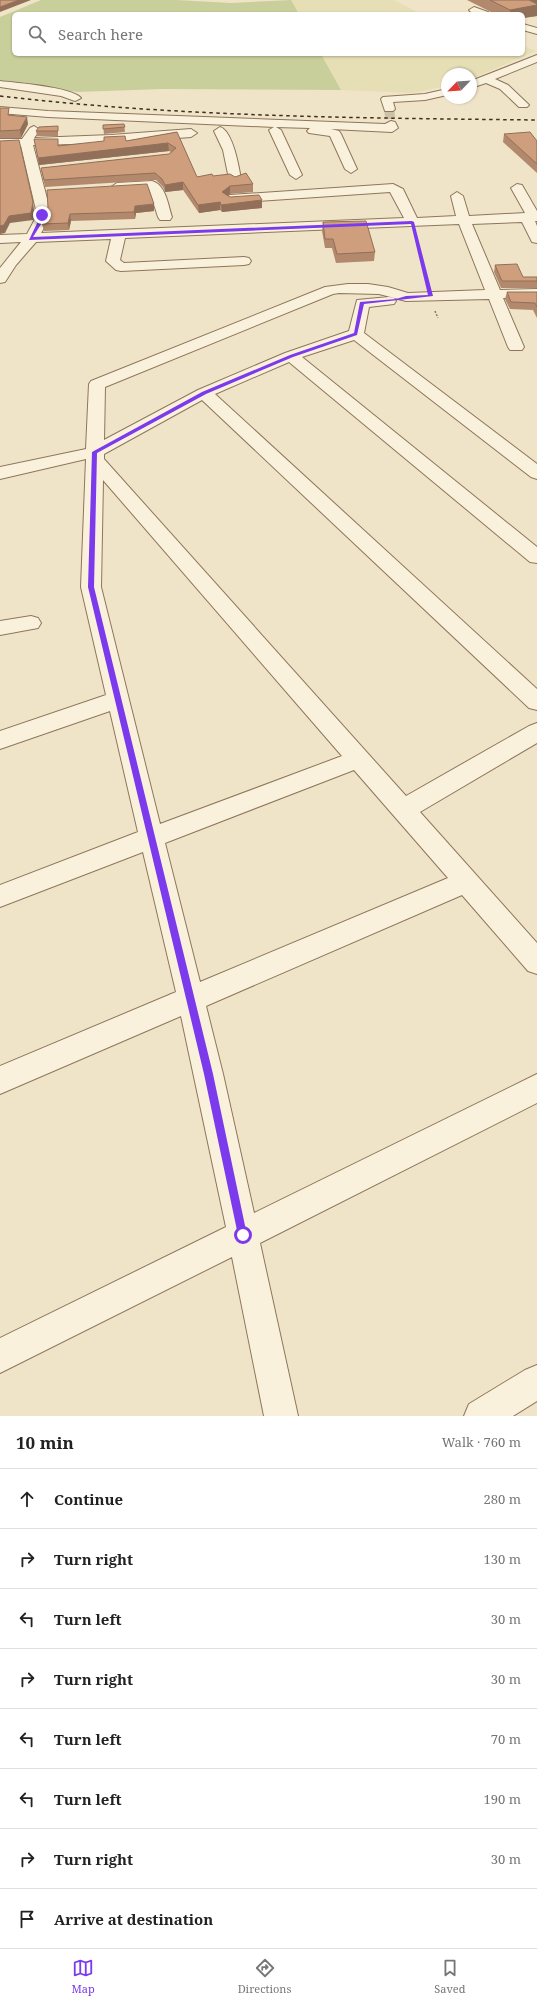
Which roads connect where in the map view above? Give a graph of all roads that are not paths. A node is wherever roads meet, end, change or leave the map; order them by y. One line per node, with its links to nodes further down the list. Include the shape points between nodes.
1 (474, 10): 2 (street)
2 (480, 12)
3 (537, 21): 4 (street)
4 (525, 25)
5 (525, 27): 6 (street)
6 (537, 31)
7 (537, 58): 8 (street)
8 (487, 79): 9 (street); 13 (street, via 504,87)
9 (477, 83)
10 (0, 84): 12 (street, via 62,93)
11 (441, 93): 14 (street, via 387,99)
12 (76, 98)
13 (523, 105)
14 (389, 109)
15 (0, 110): 16 (street)
16 (48, 114): 17 (street, via 392,128); 20 (street, via 28,136)
17 (391, 124)
18 (274, 130): 19 (street); 23 (street, via 335,134); 25 (street)
19 (220, 131): 20 (street); 26 (street, via 229,150)
20 (27, 142): 21 (street); 24 (street)
21 (0, 143)
22 (48, 169): 24 (street)
23 (351, 169)
24 (33, 171): 30 (street)
25 (296, 175)
26 (235, 179)
27 (106, 188): 33 (street, via 152,185 156,188)
28 (517, 188): 34 (street)
29 (54, 192): 30 (street)
30 (38, 193): 39 (street, via 42,215)
31 (457, 196): 35 (street)
32 (230, 198): 36 (street, via 393,188 398,192)
33 (165, 217)
34 (532, 217): 35 (street); 40 (street)
35 (464, 220): 36 (street); 46 (street)
36 (412, 222): 37 (street)
37 (119, 234): 39 (street); 41 (street)
38 (0, 239): 39 (street)
39 (31, 239): 44 (street)
40 (537, 239)
41 (113, 261): 42 (street, via 126,267); 43 (street)
42 (244, 262)
43 (109, 276)
44 (0, 279)
45 (537, 293): 46 (street)
46 (494, 295): 47 (street, via 406,297 388,291); 49 (street)
47 (361, 296): 48 (street); 52 (street, via 348,288 330,290 97,384)
48 (356, 334): 50 (street); 54 (street)
49 (516, 347)
50 (291, 356): 51 (street); 55 (street)
51 (204, 393): 52 (street); 59 (street)
52 (95, 456): 53 (street); 58 (street, via 91,587); 62 (street)
53 (0, 473)
54 (537, 473)
55 (537, 558)
56 (31, 623): 57 (street)
57 (0, 628)
58 (118, 700): 61 (street); 64 (street)
59 (537, 702)
60 (537, 732): 63 (street)
61 (0, 740)
62 (358, 759): 63 (street); 64 (street)
63 (402, 810): 65 (street)
64 (152, 838): 66 (street); 68 (street)
65 (466, 882): 67 (street); 68 (street)
66 (0, 896)
67 (537, 962)
68 (190, 999): 69 (street); 71 (street, via 209,1074)
69 (0, 1080)
70 (537, 1088): 71 (street)
71 (243, 1235): 72 (street); 74 (street)
72 (0, 1356)
73 (537, 1382): 75 (street)
74 (281, 1416)
75 (481, 1416)

